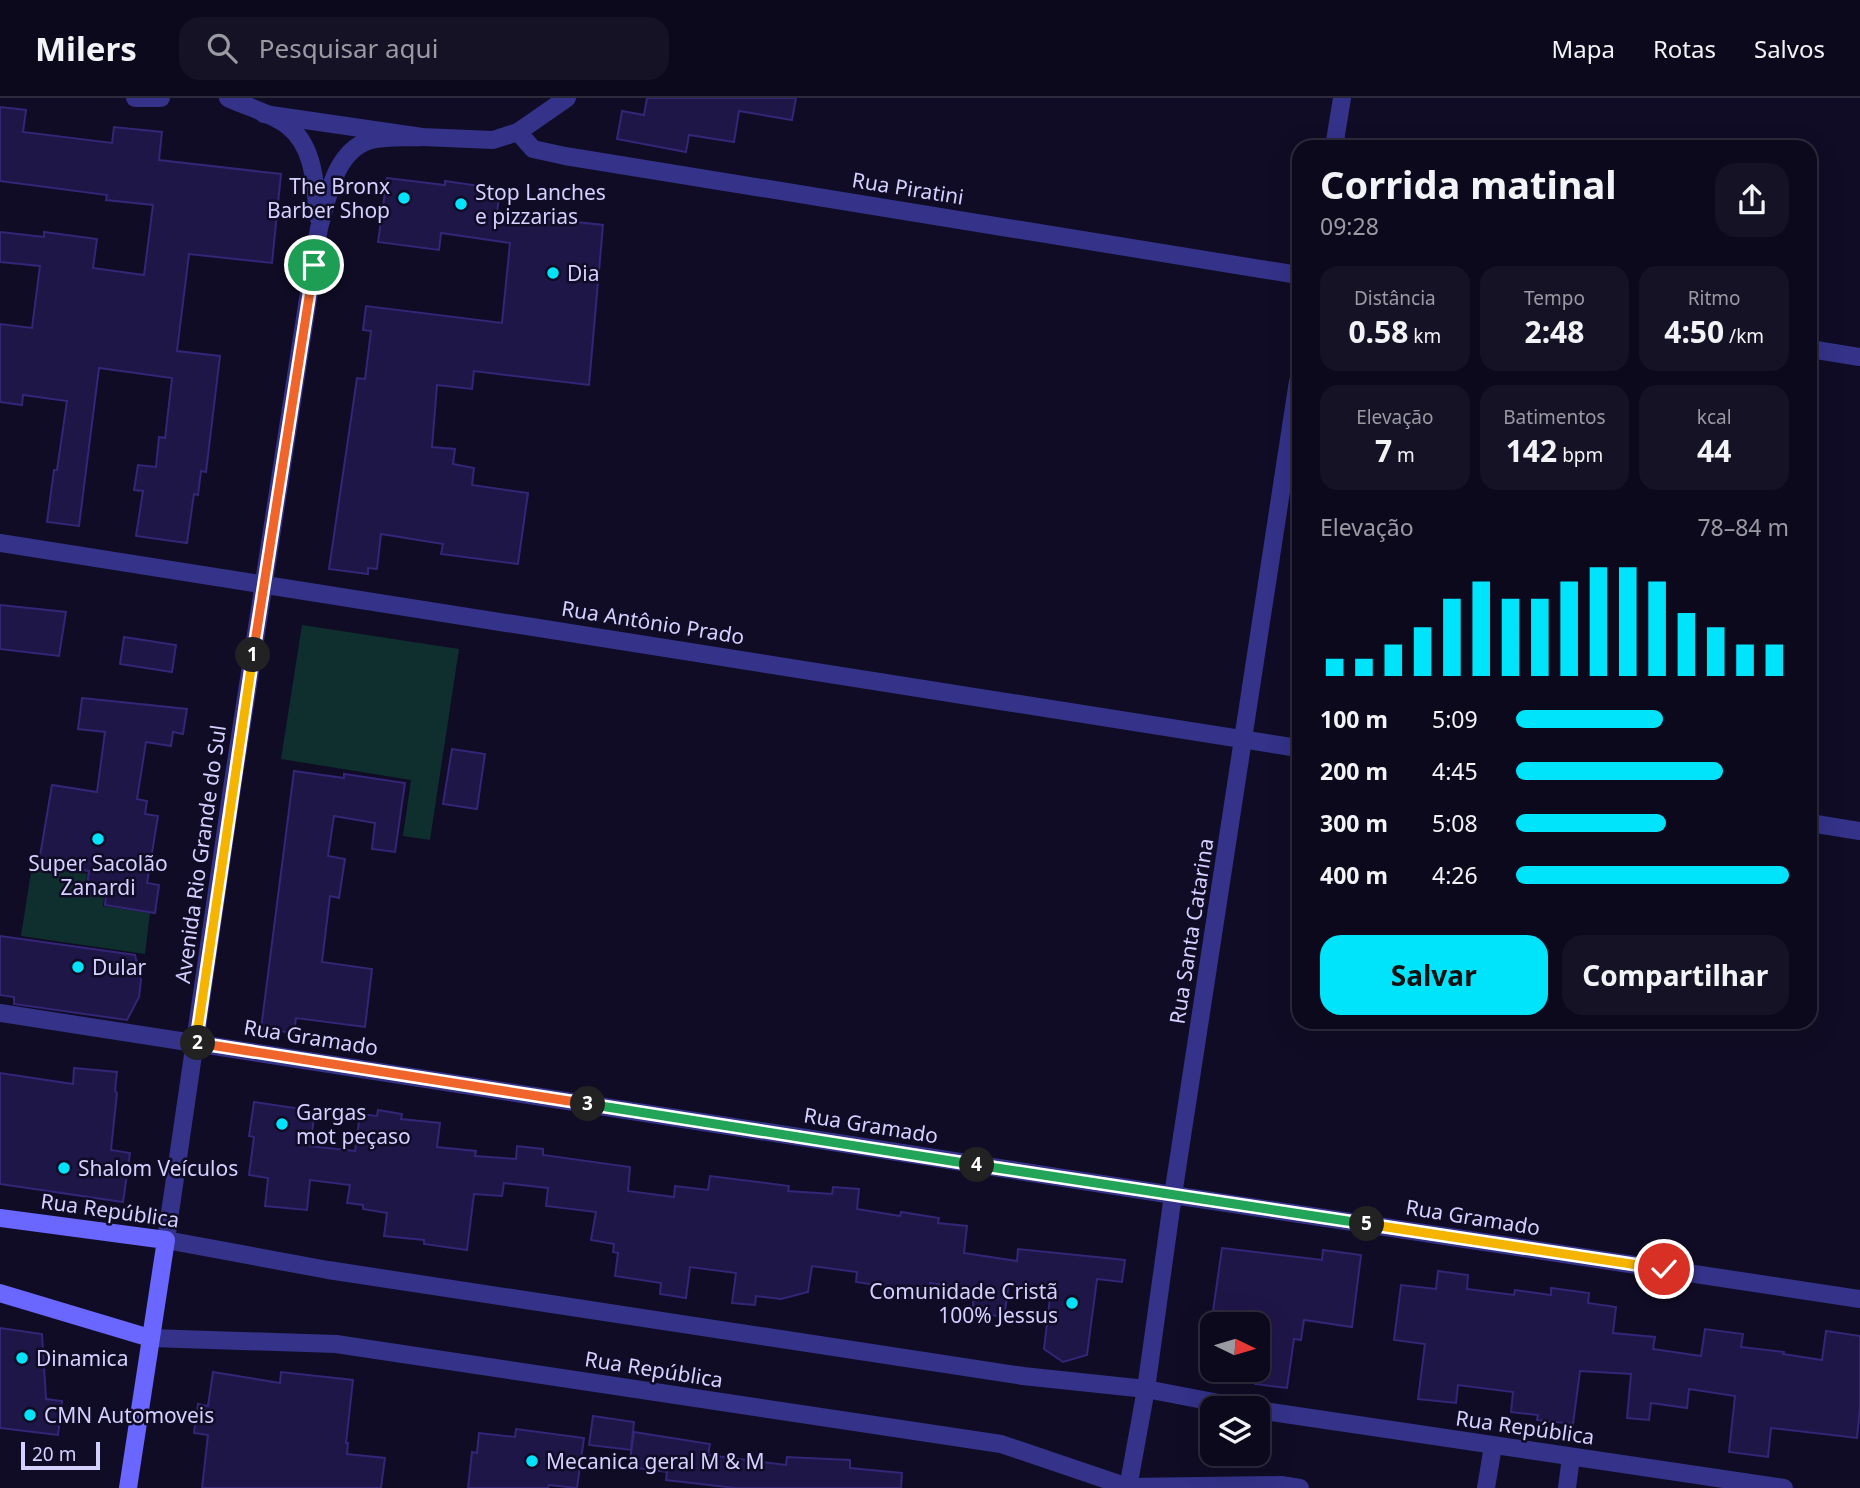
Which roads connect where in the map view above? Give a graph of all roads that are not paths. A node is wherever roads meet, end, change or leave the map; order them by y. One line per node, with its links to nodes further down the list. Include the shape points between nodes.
1 (135, 98): 2 (street)
2 (161, 98)
3 (228, 98): 6 (street, Avenida Rio Grande do Sul)
4 (567, 98): 7 (street, Avenida Rio Grande do Sul)
5 (1342, 98): 9 (street)
6 (264, 114): 8 (street, Avenida Rio Grande do Sul); 10 (street, Avenida Rio Grande do Sul, via 287,125 301,140 315,181)
7 (518, 132): 8 (street, Avenida Rio Grande do Sul, via 493,140); 11 (street, Rua Piratini, via 533,149 565,156)
8 (422, 137): 10 (street, Avenida Rio Grande do Sul, via 370,140 355,148 337,171)
9 (1335, 140)
10 (319, 228): 16 (street, Avenida Rio Grande do Sul)
11 (1292, 274)
12 (1817, 350): 13 (street)
13 (1860, 357)
14 (1292, 420): 17 (street, Rua Santa Catarina)
15 (0, 542): 16 (street, Rua Antônio Prado)
16 (264, 583): 17 (street, Rua Antônio Prado); 22 (street, Avenida Rio Grande do Sul)
17 (1243, 740): 18 (street, Rua Antônio Prado); 23 (street, Rua Santa Catarina)
18 (1292, 747)
19 (1817, 824): 20 (street)
20 (1860, 831)
21 (0, 1013): 22 (street, Rua Gramado)
22 (196, 1042): 23 (street, Rua Gramado); 25 (street, Avenida Rio Grande do Sul)
23 (1173, 1195): 27 (street, Rua Gramado); 29 (street, Rua Santa Catarina)
24 (0, 1219): 25 (main road, Rua República)
25 (166, 1240): 28 (main road, Avenida Rio Grande do Sul); 29 (street, Rua República, via 327,1270 928,1362)
26 (0, 1293): 28 (main road, Rua República)
27 (1860, 1299)
28 (150, 1338): 34 (main road, Avenida Rio Grande do Sul); 35 (street, Rua República, via 336,1344 1001,1444)
29 (1146, 1389): 30 (street, Rua República); 35 (street, Rua Santa Catarina)
30 (1200, 1399)
31 (1270, 1412): 32 (street, Rua República)
32 (1493, 1446): 33 (street, Rua República); 37 (street)
33 (1571, 1457): 38 (street); 39 (street, Rua República)
34 (128, 1488)
35 (1128, 1488): 36 (street, Rua República)
36 (1300, 1488)
37 (1486, 1488)
38 (1567, 1488)
39 (1784, 1488)

